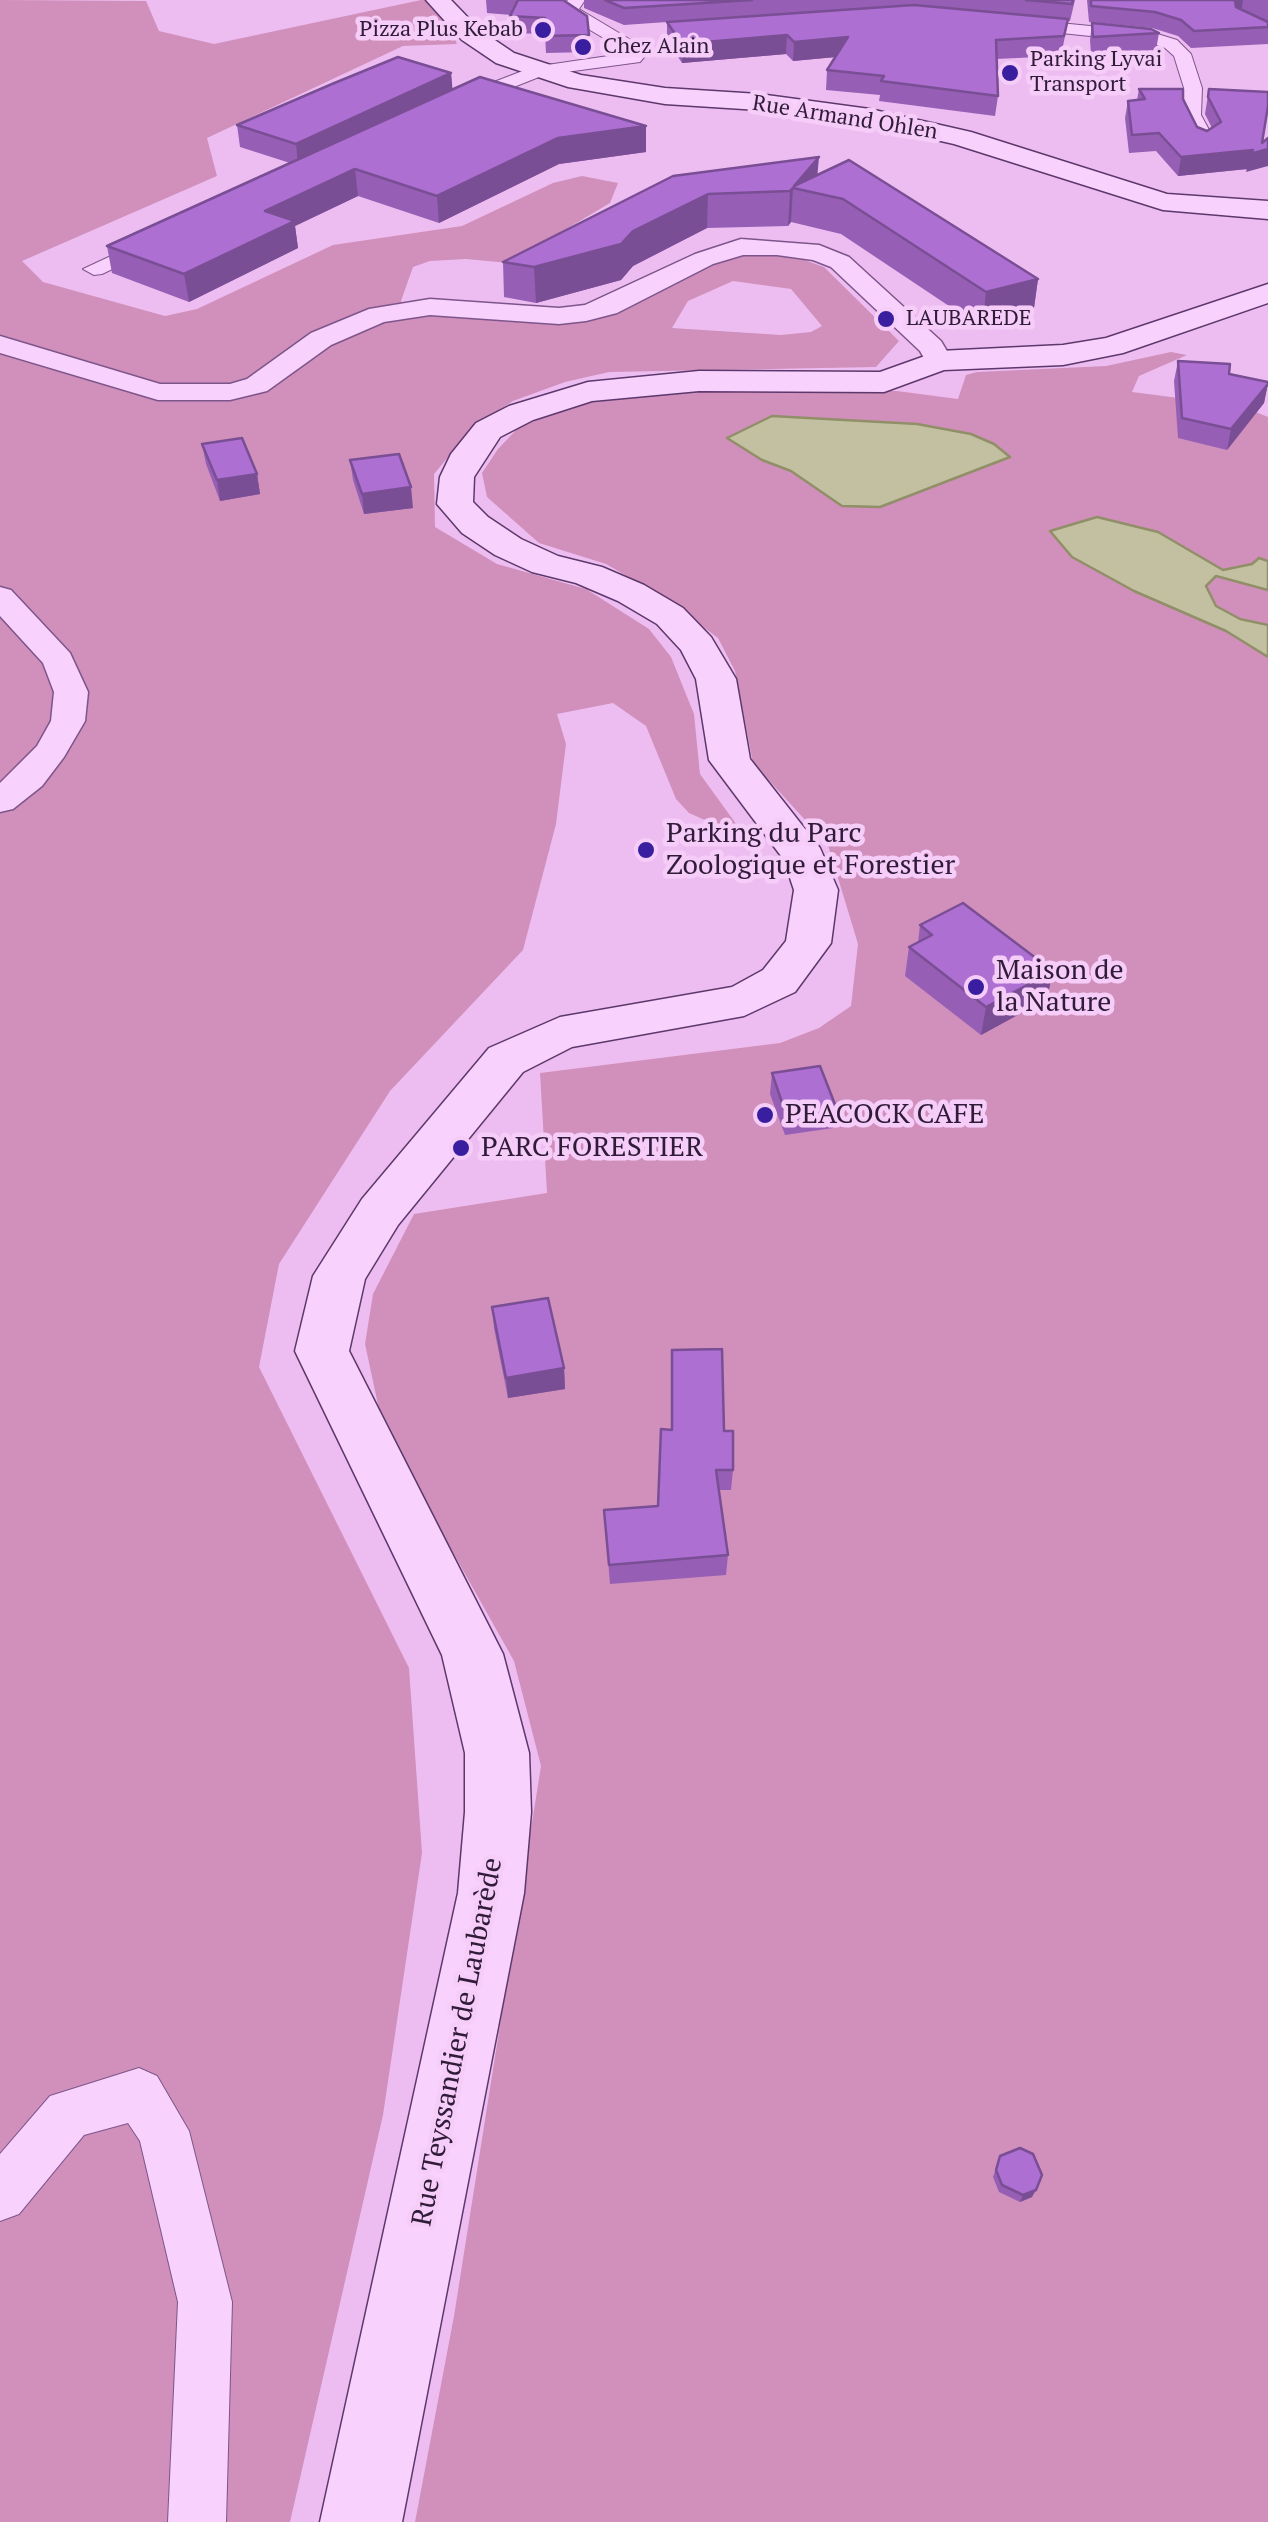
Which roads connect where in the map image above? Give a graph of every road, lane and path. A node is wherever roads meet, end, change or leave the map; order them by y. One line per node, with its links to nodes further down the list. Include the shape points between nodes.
1 (438, 0): 6 (main road, Rue Armand Ohlen, via 471,35)
2 (576, 0): 5 (street, via 569,10)
3 (1004, 23): 8 (street, via 1151,37 1182,54 1202,89 1192,115)
4 (651, 32): 5 (street)
5 (613, 35): 6 (street, via 640,51 634,58)
6 (539, 71): 7 (street); 9 (main road, Rue Armand Ohlen, via 622,90 898,122 1163,202)
7 (440, 110)
8 (1204, 139)
9 (1268, 210)
10 (180, 230): 11 (street)
11 (94, 269)
12 (1268, 292): 14 (main road, Rue Teyssandier de Laubarède, via 1112,346)
13 (0, 344): 14 (street, via 158,392 230,392 257,384 322,338 378,315 430,307 586,314 704,258 741,247 777,247 840,262)
14 (940, 361): 19 (main road, Rue Teyssandier de Laubarède, via 864,385 700,381 588,392 488,430 457,477 456,504 475,524 545,564 631,593 670,616 697,645 716,679 730,760 805,858 816,890 808,943 779,981 744,1000 560,1034 506,1060 380,1212 339,1276 322,1351 472,1654 497,1753 491,1893)
15 (0, 596): 16 (street, via 58,660 71,692 68,720 52,750)
16 (0, 800)
17 (0, 2195): 18 (street, via 68,2114 140,2094 163,2130 205,2302)
18 (196, 2522)
19 (361, 2522)

